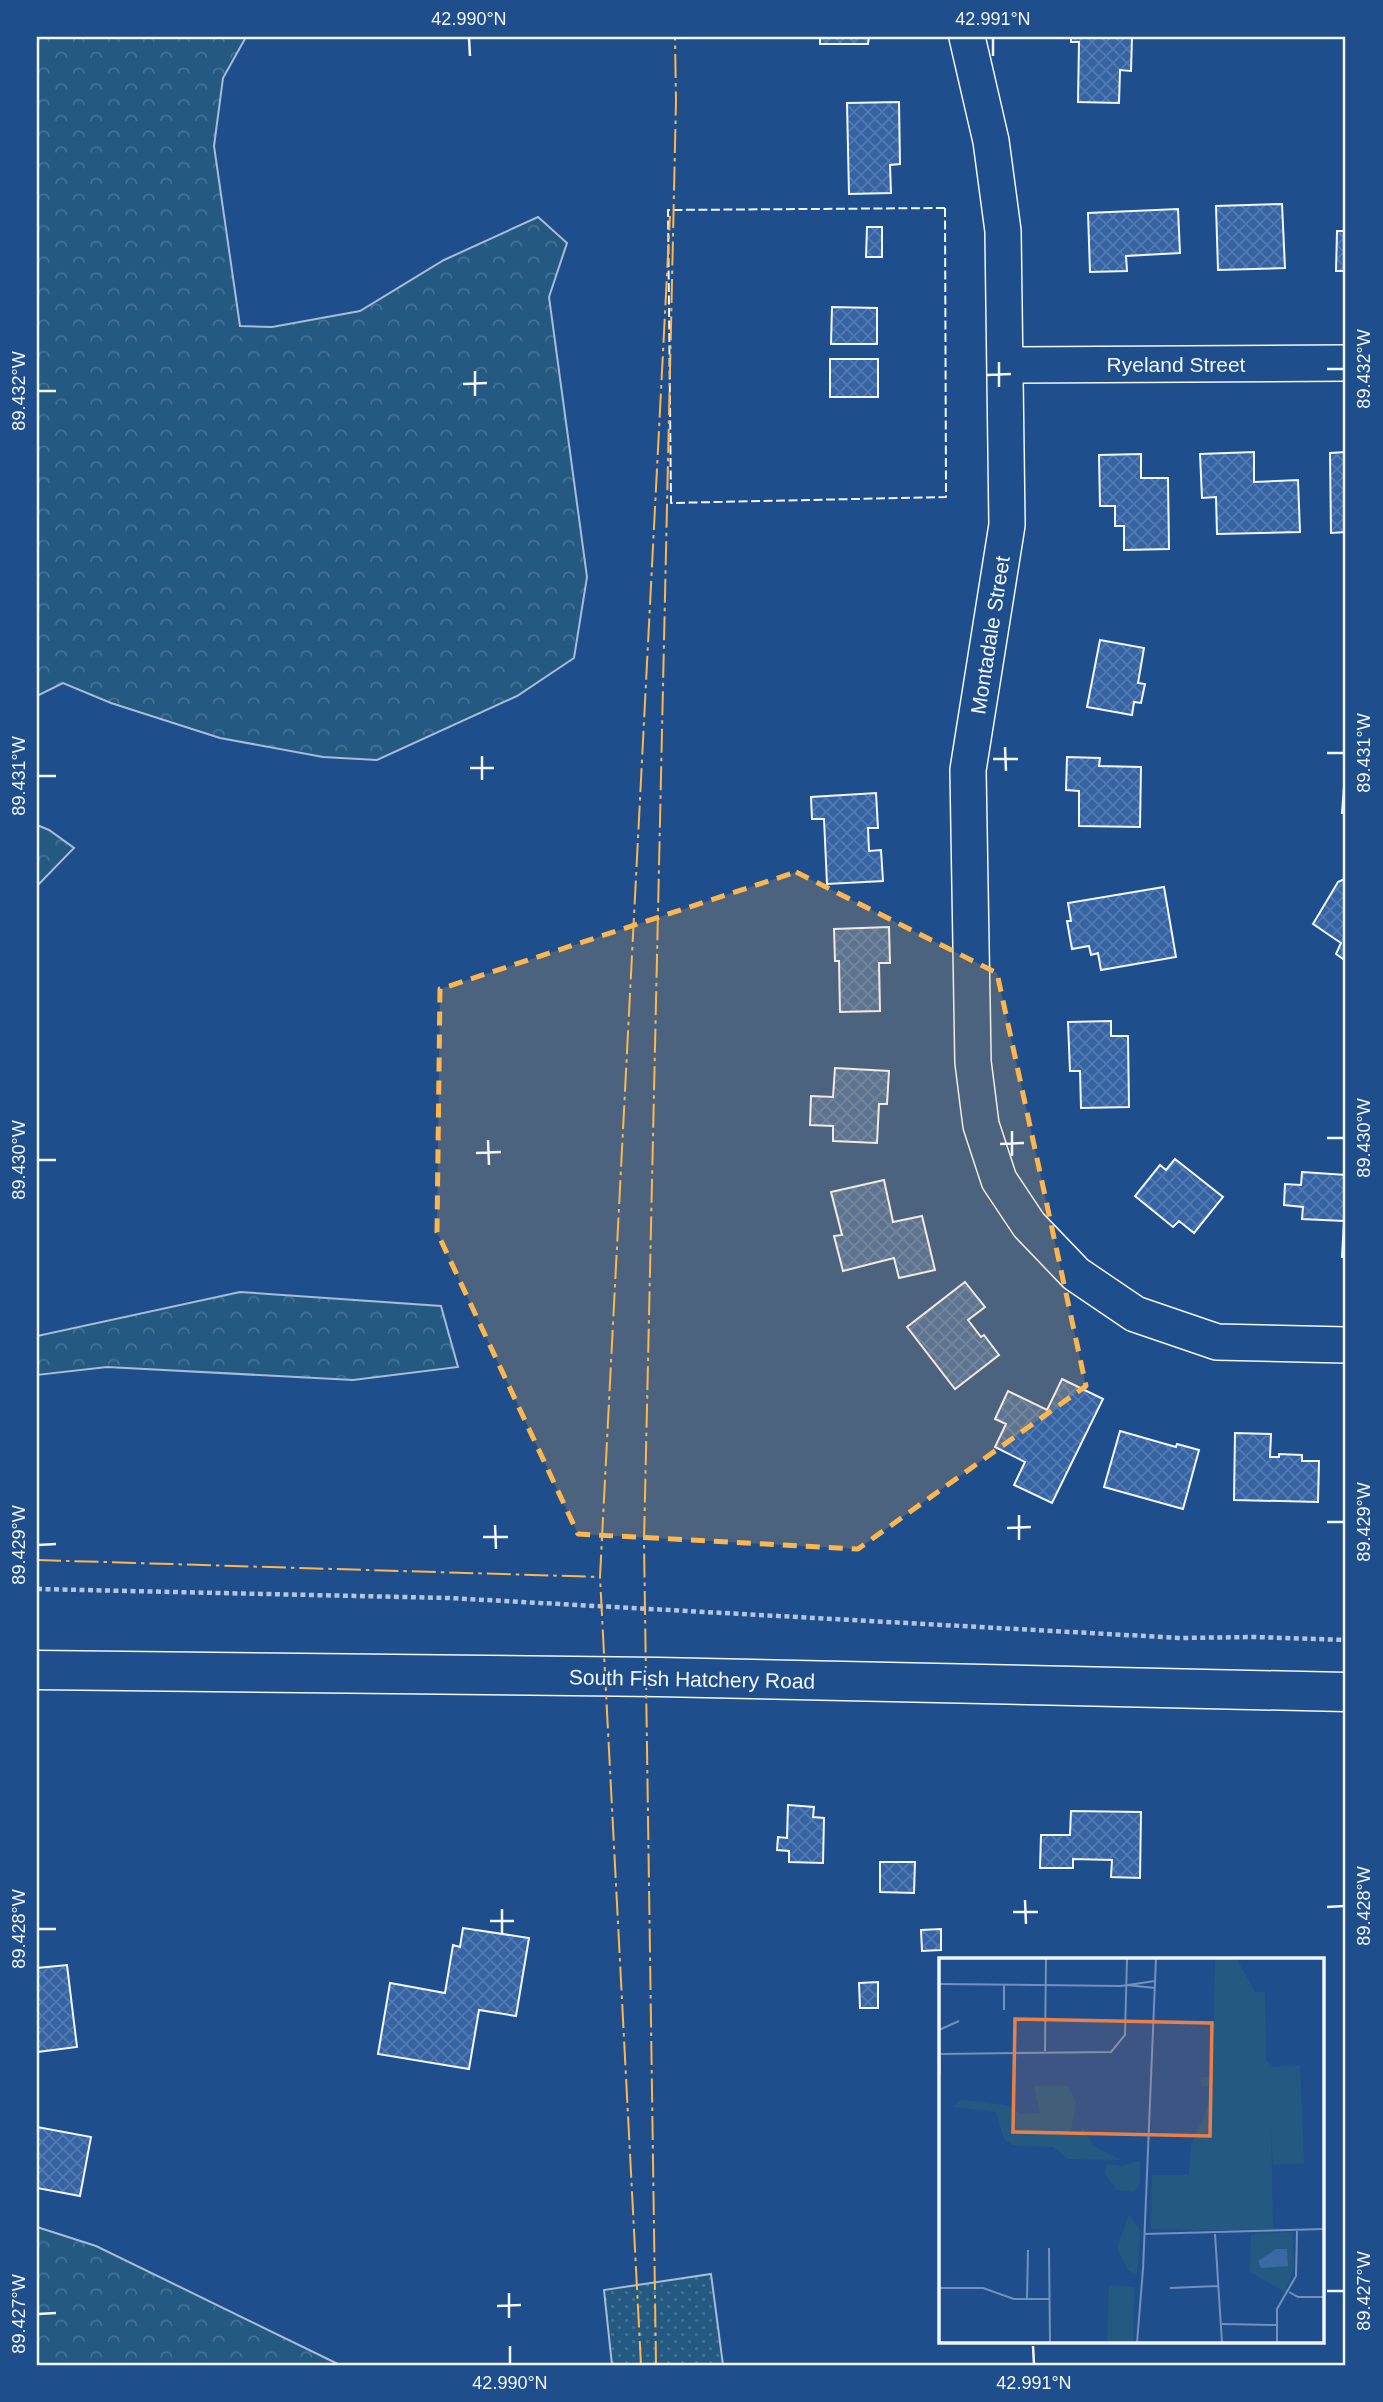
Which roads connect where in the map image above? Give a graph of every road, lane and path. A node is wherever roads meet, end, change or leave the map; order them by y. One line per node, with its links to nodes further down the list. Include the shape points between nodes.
1 (967, 37): 3 (street, Montadale Street, via 990,141 1003,232)
2 (1346, 363): 3 (street, Ryeland Street)
3 (1005, 365): 4 (street, Montadale Street, via 1007,525 968,770 973,1062 981,1125 999,1180 1029,1224 1076,1274 1135,1314 1217,1342)
4 (1346, 1345)
5 (37, 1589): 6 (path, via 449,1598 1181,1638)
6 (1346, 1640)
7 (37, 1670): 8 (main road, South Fish Hatchery Road)
8 (1346, 1692)

